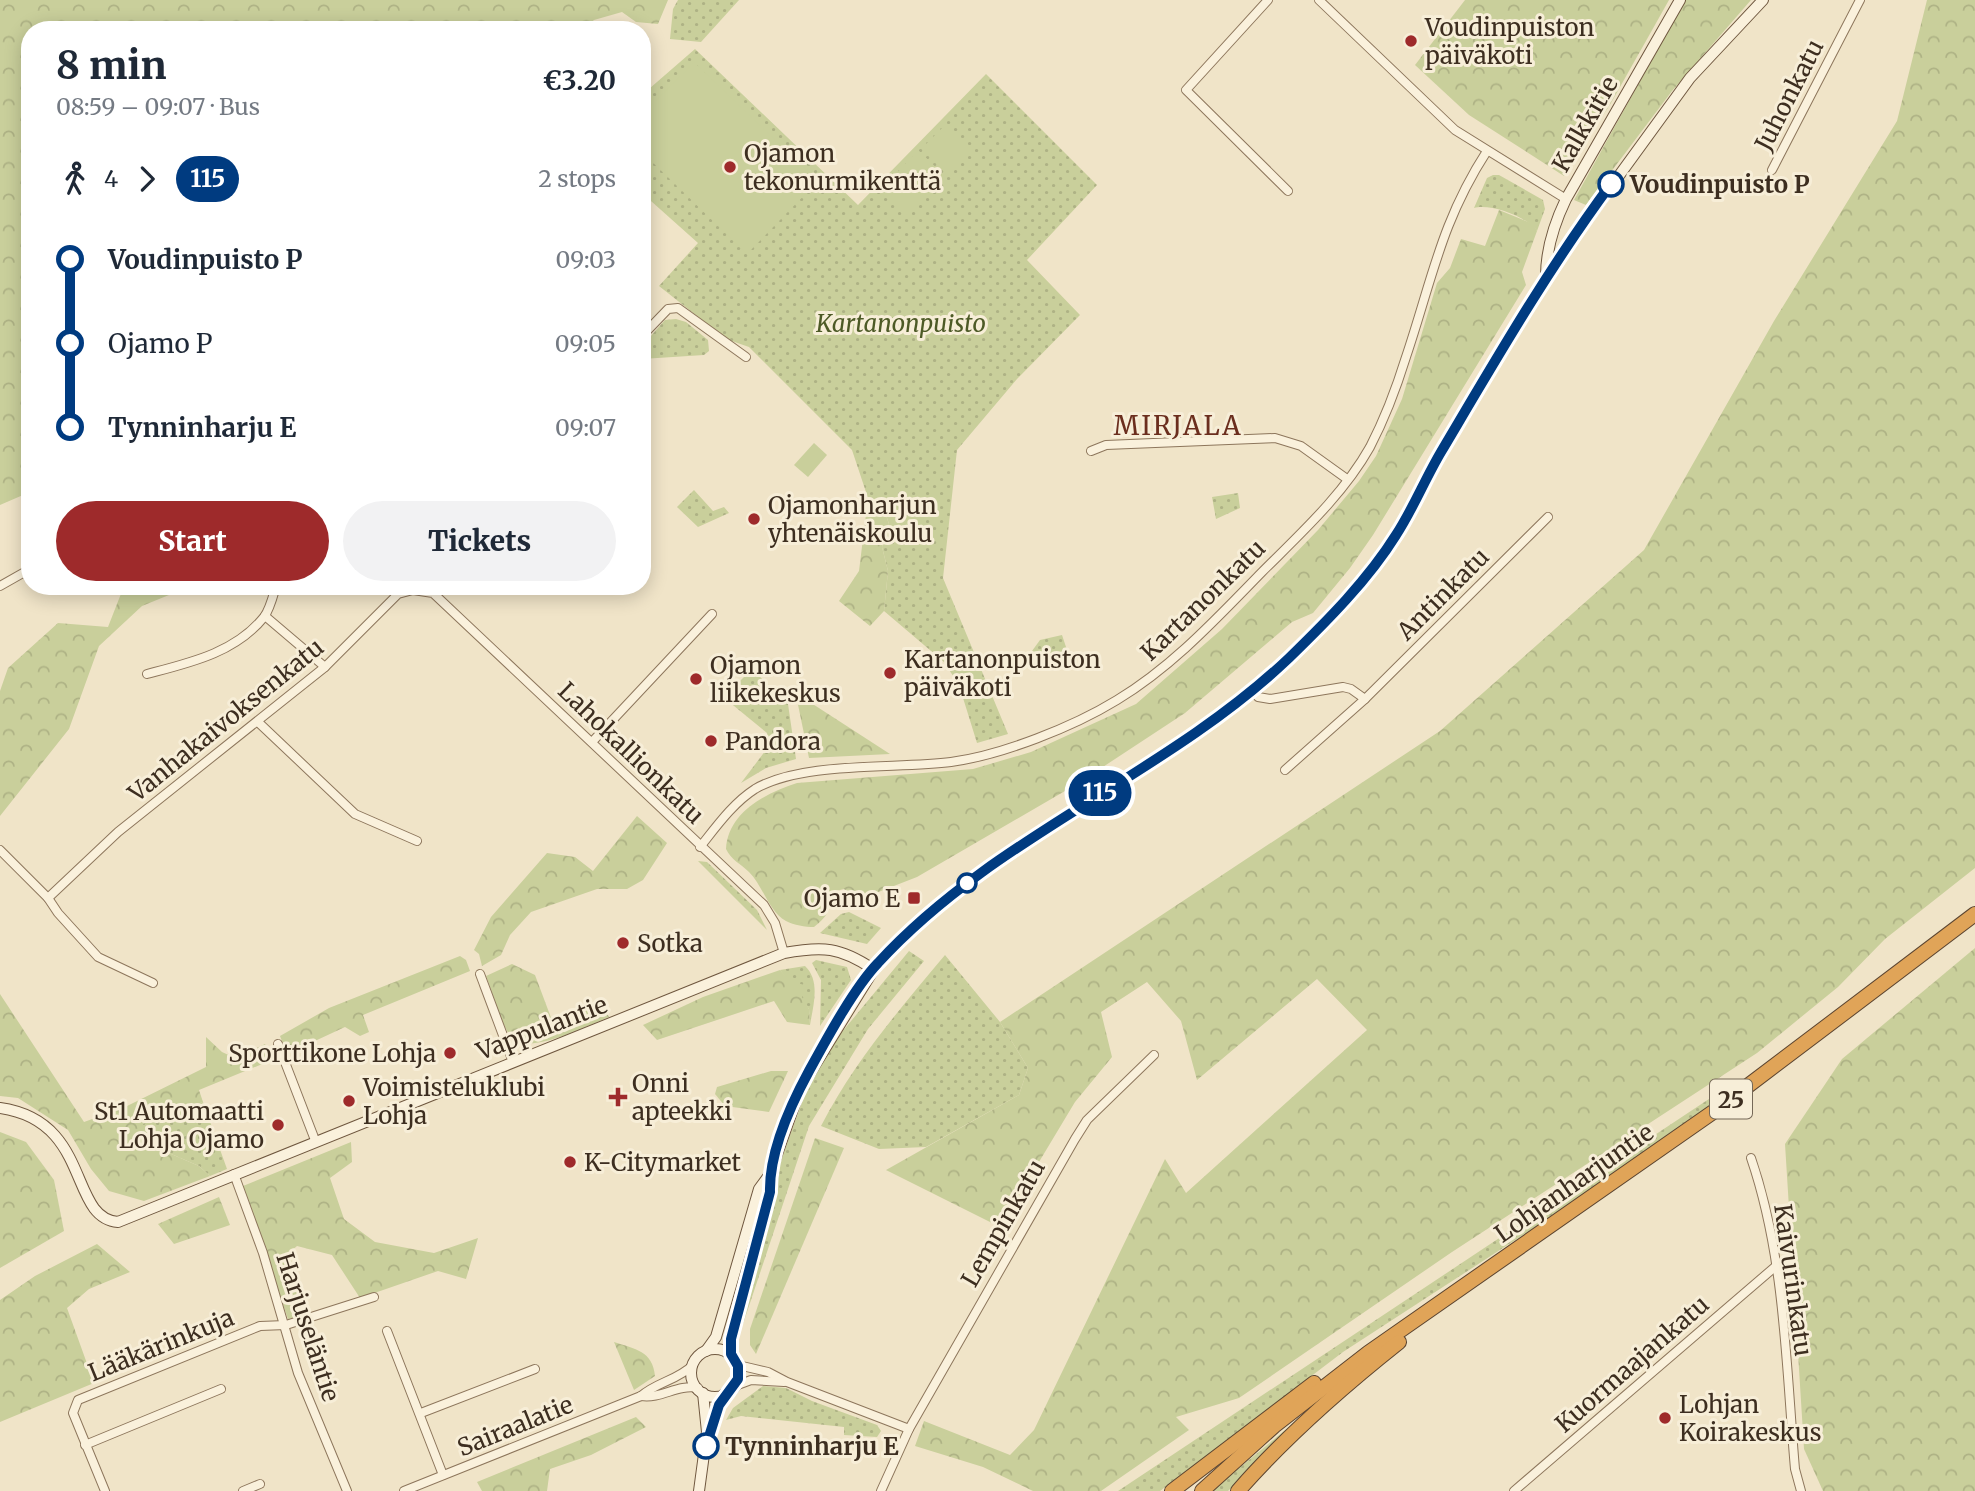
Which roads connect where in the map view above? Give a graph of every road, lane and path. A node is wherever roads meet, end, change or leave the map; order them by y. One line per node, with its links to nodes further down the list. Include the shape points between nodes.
1 (1268, 0): 8 (street, via 1186,90)
2 (1319, 0): 6 (street, via 1455,130)
3 (1680, 0): 9 (main road, Kalkkitie)
4 (1763, 0): 10 (main road, via 1690,78)
5 (1860, 0): 7 (street, Juhonkatu)
6 (1487, 151): 9 (street); 14 (street, Kartanonkatu, via 1450,217 1406,358 1370,447)
7 (1772, 170)
8 (1288, 191)
9 (1566, 199): 10 (main road, Kalkkitie, via 1553,228)
10 (1546, 276): 25 (main road, via 1395,537 1357,586 1289,658)
11 (651, 326): 12 (street, via 667,309 678,308)
12 (746, 358)
13 (1091, 451): 14 (street, via 1120,444 1275,438 1301,446)
14 (1347, 479): 31 (street, Kartanonkatu, via 1320,514 1173,661 1114,702 990,753 770,782 738,803)
15 (1548, 517): 26 (street, Antinkatu)
16 (21, 574): 17 (street)
17 (0, 586)
18 (273, 595): 22 (street)
19 (397, 595): 23 (street, Vanhakaivoksenkatu)
20 (435, 595): 28 (street, Lahokallionkatu)
21 (712, 614): 28 (street)
22 (265, 616): 23 (street); 24 (street, via 221,651)
23 (326, 667): 27 (street, Vanhakaivoksenkatu)
24 (147, 674)
25 (1251, 690): 26 (street, via 1270,699 1343,687); 36 (main road, via 1208,725 1058,820 948,897)
26 (1364, 699): 29 (street, Antinkatu)
27 (258, 722): 30 (street, via 355,814); 33 (street, Vanhakaivoksenkatu, via 118,832)
28 (592, 742): 31 (street, Lahokallionkatu)
29 (1285, 770)
30 (416, 841)
31 (700, 847): 35 (street, Lahokallionkatu, via 764,905)
32 (0, 850): 33 (street)
33 (48, 898): 38 (street, via 98,957)
34 (1975, 914): 48 (highway, Lohjanharjuntie / 25, via 1716,1111)
35 (784, 953): 36 (main road, Vappulantie, via 825,948 849,953); 41 (main road, Vappulantie)
36 (873, 968): 46 (main road, via 800,1089)
37 (480, 974): 41 (street)
38 (153, 983)
39 (278, 1044): 43 (street)
40 (1154, 1055): 65 (street, Lempinkatu, via 1087,1120)
41 (513, 1062): 43 (main road, Vappulantie)
42 (0, 1108): 45 (main road, Vappulantie, via 31,1116 55,1132 90,1204 108,1221 118,1222)
43 (315, 1140): 45 (main road, Vappulantie)
44 (1751, 1158): 47 (street, Kaivurinkatu)
45 (234, 1174): 51 (street, Harjuseläntie)
46 (770, 1174): 53 (main road, via 760,1189 716,1337); 54 (main road, via 770,1192 731,1339)
47 (1776, 1266): 79 (street, Kuormaajankatu); 80 (street, Kaivurinkatu, via 1795,1469)
48 (1482, 1275): 50 (highway, Lohjanharjuntie / 25); 78 (highway, via 1346,1383)
49 (374, 1297): 51 (street, Lääkärinkuja)
50 (1413, 1321): 76 (highway, via 1331,1370); 77 (highway, Lohjanharjuntie / 25, via 1274,1426)
51 (286, 1325): 67 (street, Lääkärinkuja, via 260,1326 78,1400 73,1413); 72 (street, Harjuseläntie, via 298,1373)
52 (387, 1331): 64 (street)
53 (706, 1350): 54 (main road); 55 (main road)
54 (731, 1354): 56 (main road)
55 (693, 1365): 61 (main road, via 692,1377); 63 (street, Sairaalatie)
56 (738, 1366): 58 (street, via 768,1372); 59 (main road)
57 (534, 1369): 64 (street)
58 (787, 1382): 59 (street, via 751,1380); 65 (street)
59 (735, 1386): 62 (main road)
60 (221, 1389): 67 (street)
61 (701, 1391): 62 (main road); 63 (street, Sairaalatie, via 687,1386 654,1398); 66 (main road)
62 (724, 1394): 66 (main road)
63 (641, 1396): 68 (street, Sairaalatie)
64 (421, 1413): 68 (street)
65 (909, 1429): 75 (street, Lempinkatu)
66 (708, 1432): 74 (main road)
67 (85, 1445): 70 (street, Lääkärinkuja)
68 (443, 1475): 73 (street, Sairaalatie)
69 (260, 1484): 71 (street)
70 (105, 1491)
71 (243, 1491)
72 (347, 1491)
73 (404, 1491)
74 (699, 1491)
75 (881, 1491)
76 (1172, 1491)
77 (1202, 1491)
78 (1238, 1491)
79 (1514, 1491)
80 (1801, 1491)

